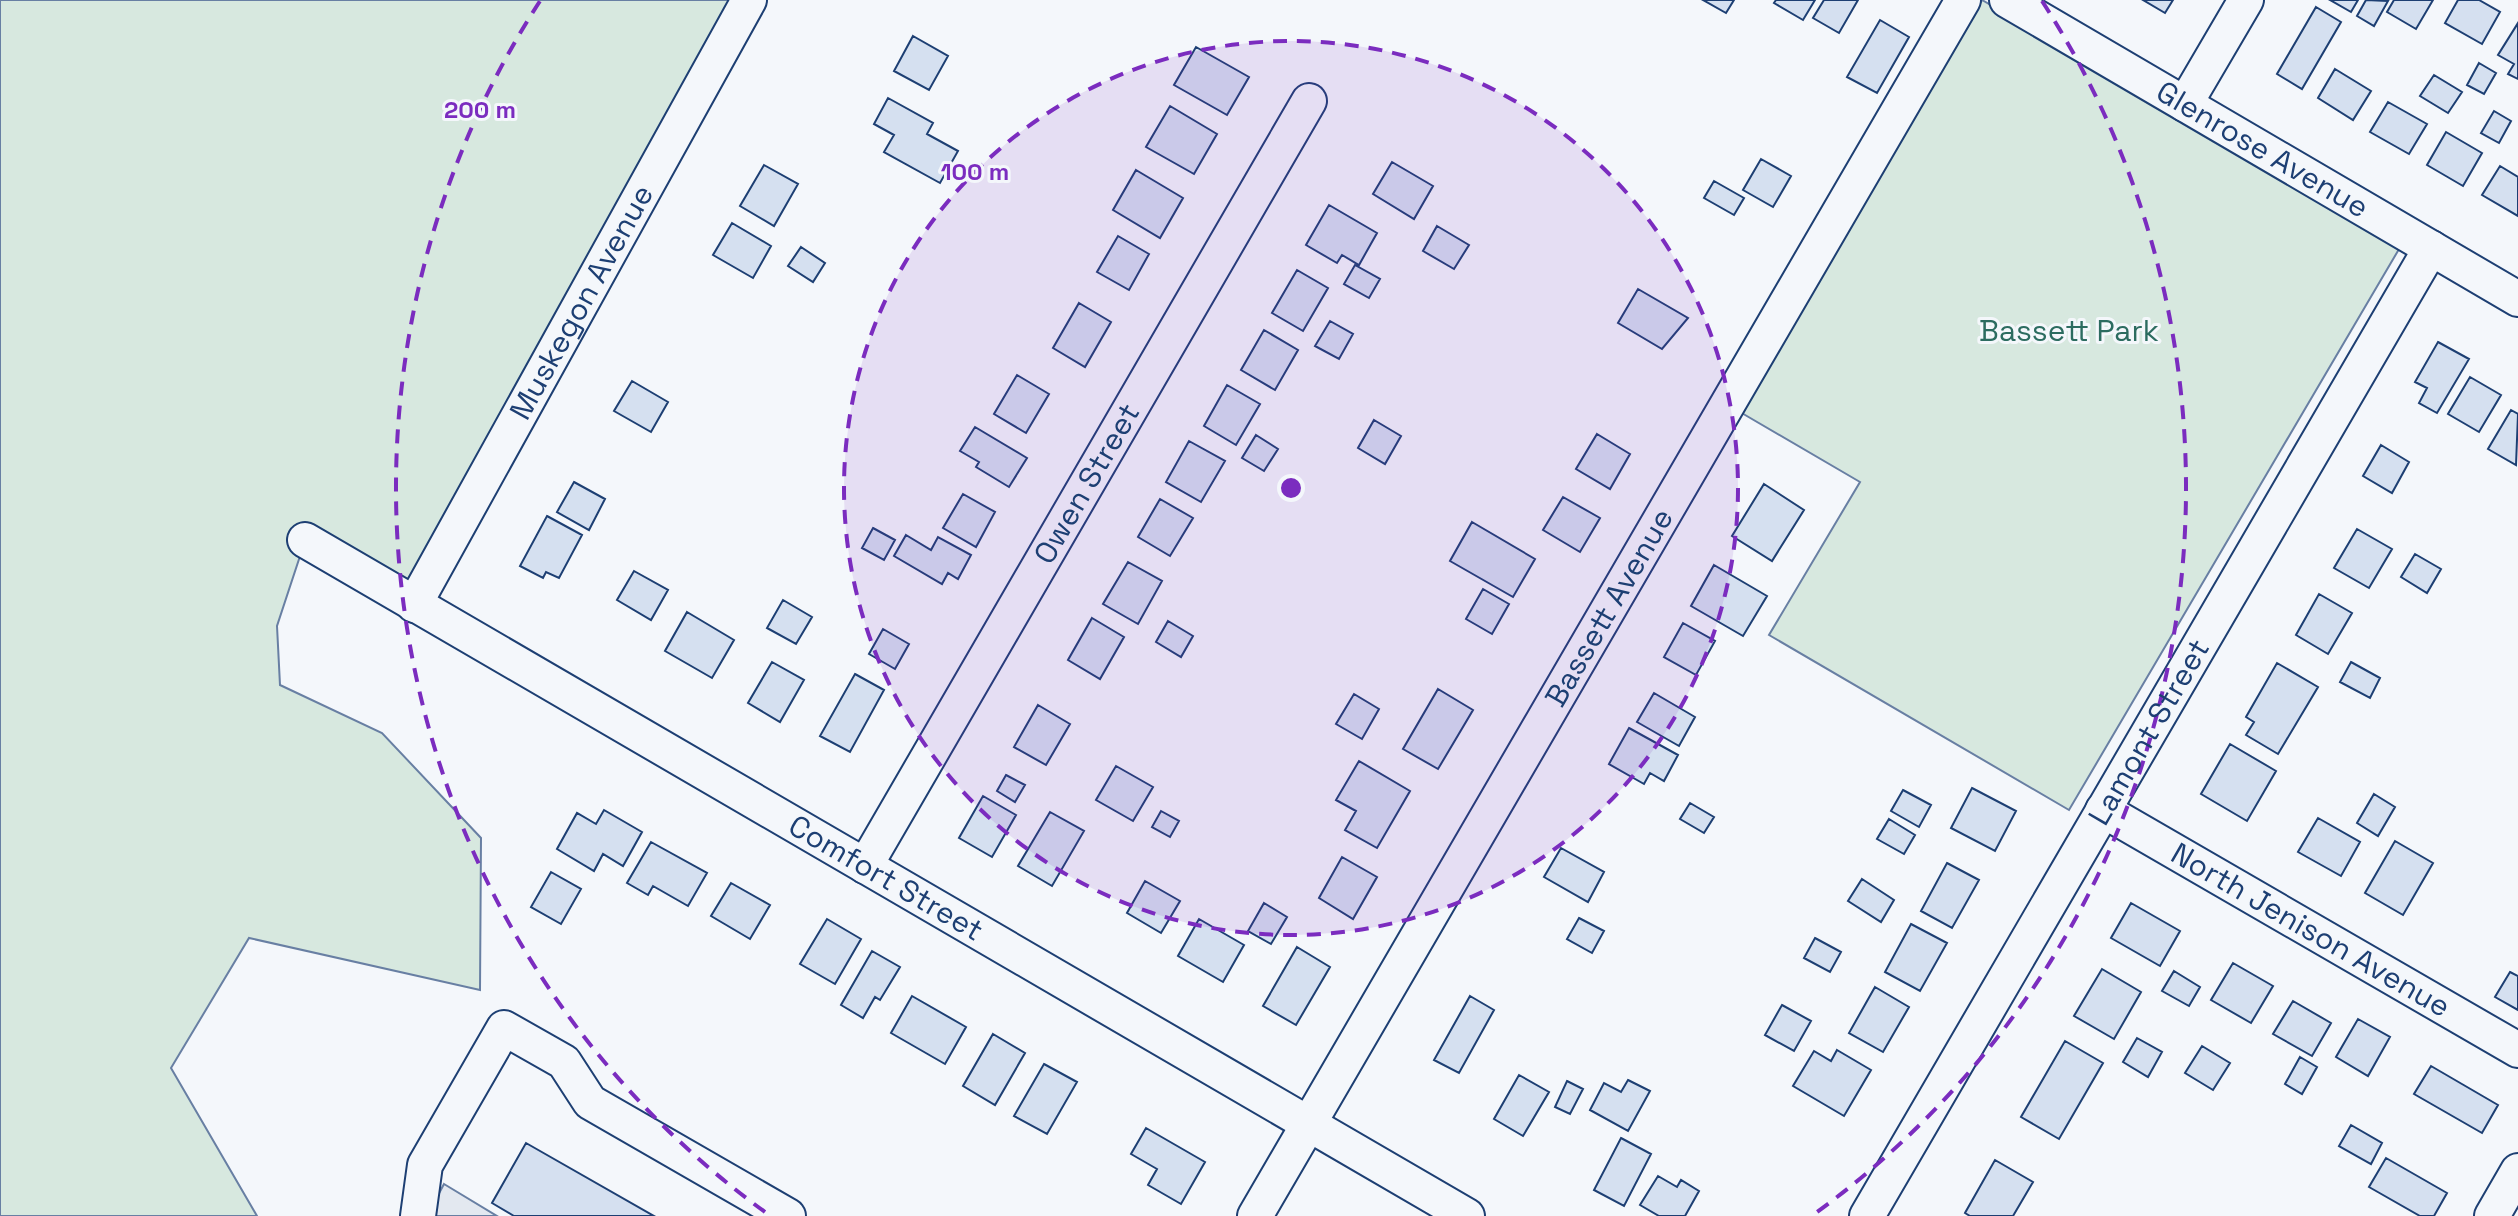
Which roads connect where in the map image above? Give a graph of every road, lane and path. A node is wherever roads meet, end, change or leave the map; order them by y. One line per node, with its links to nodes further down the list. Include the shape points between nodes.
1 (749, 0): 10 (street, Muskegon Avenue)
2 (1963, 0): 14 (street, Bassett Avenue)
3 (2007, 0): 6 (street, Glenrose Avenue)
4 (2246, 0): 6 (street)
5 (1309, 101): 12 (street, Owen Street)
6 (2185, 104): 7 (street, Glenrose Avenue)
7 (2431, 248): 8 (street, Glenrose Avenue); 11 (street, Lamont Street)
8 (2518, 299)
9 (305, 540): 10 (street, Comfort Street)
10 (414, 605): 12 (street, Comfort Street)
11 (2103, 810): 13 (street, North Jenison Avenue); 20 (street, Lamont Street)
12 (865, 866): 14 (street, Comfort Street)
13 (2518, 1050)
14 (1309, 1124): 18 (street, Bassett Avenue); 19 (street, Comfort Street)
15 (2518, 1171): 21 (street)
16 (418, 1216): 17 (street, via 425,1165 504,1028 564,1062 590,1102)
17 (788, 1216)
18 (1255, 1216)
19 (1467, 1216)
20 (1867, 1216)
21 (2492, 1216)

